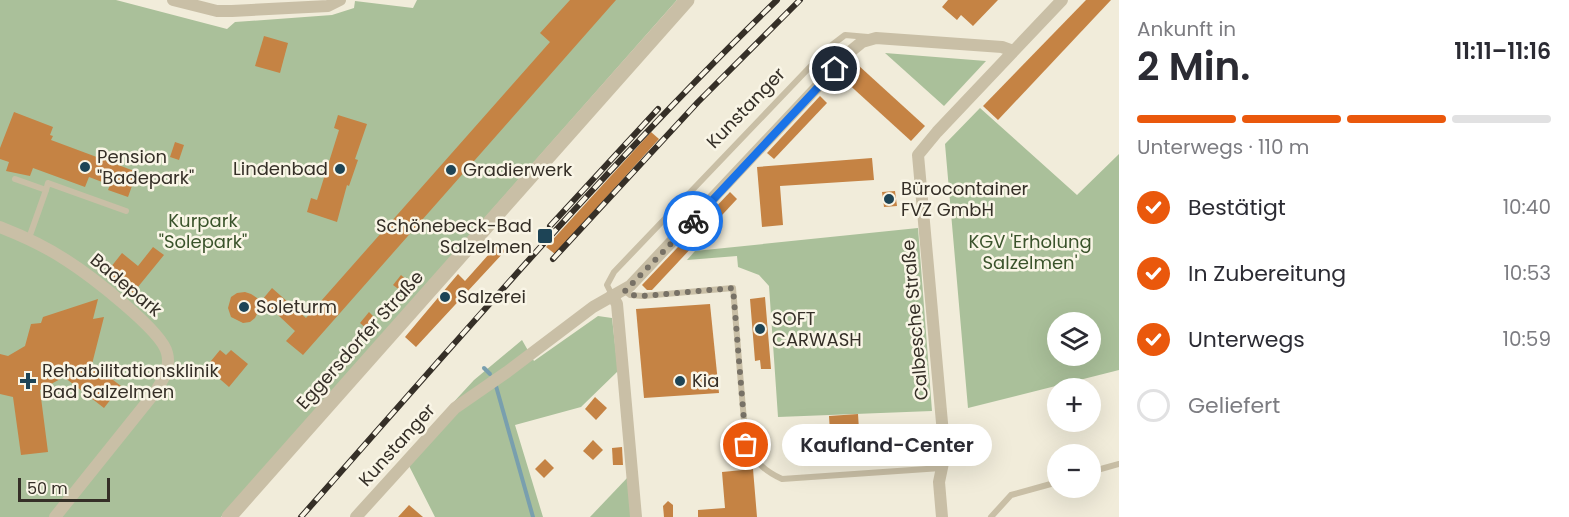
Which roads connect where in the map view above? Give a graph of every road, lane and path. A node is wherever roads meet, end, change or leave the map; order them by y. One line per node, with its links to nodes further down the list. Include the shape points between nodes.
1 (173, 0): 5 (street, via 217,10)
2 (340, 0): 5 (street, via 328,6)
3 (687, 0): 20 (street, Eggersdorfer Straße)
4 (1062, 0): 7 (street)
5 (233, 6)
6 (876, 38): 7 (street); 13 (street, Kunstanger, via 851,51); 14 (lane, Kunstanger, via 845,35 828,48 614,272 607,285)
7 (1013, 51): 16 (street, Calbesche Straße, via 918,155 944,446)
8 (15, 178): 9 (lane)
9 (46, 190): 10 (lane, via 48,183); 12 (lane)
10 (126, 210)
11 (0, 227): 12 (street, Badepark)
12 (29, 238): 19 (street, Badepark, via 80,270 154,332 167,352 166,373 156,391)
13 (625, 291): 14 (street, Kunstanger); 16 (lane, via 643,296 733,288 746,445 765,471 782,479)
14 (612, 295): 21 (street, Kunstanger, via 455,408); 22 (street, Kunstanger, via 617,304)
15 (1119, 464): 17 (lane)
16 (940, 468): 23 (street, Calbesche Straße)
17 (1101, 469)
18 (1047, 485): 24 (lane, via 1011,495)
19 (55, 517)
20 (229, 517)
21 (356, 517)
22 (636, 517)
23 (942, 517)
24 (992, 517)

